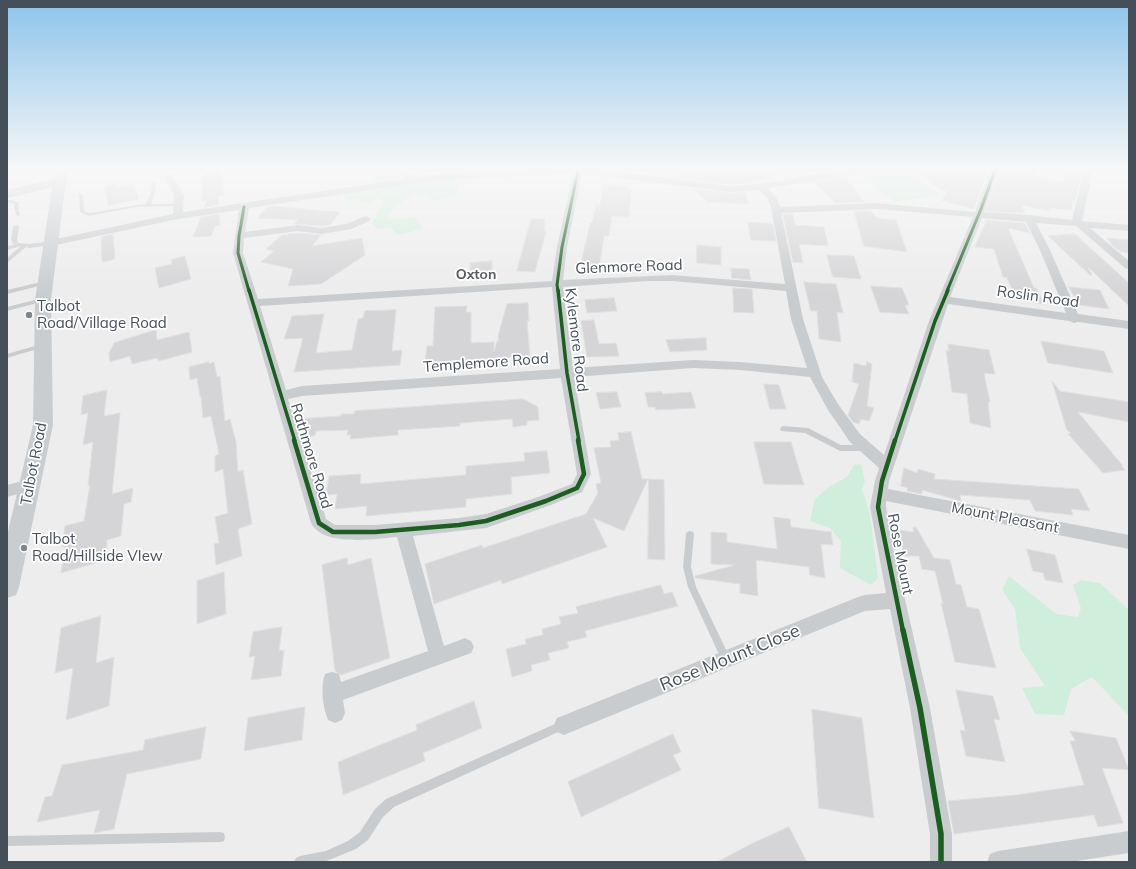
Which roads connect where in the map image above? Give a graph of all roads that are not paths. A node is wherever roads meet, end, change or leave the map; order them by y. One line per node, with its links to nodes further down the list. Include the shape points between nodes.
1 (776, 210): 29 (street)
2 (17, 211): 14 (lane)
3 (55, 211): 22 (main road, Talbot Road)
4 (82, 211): 5 (lane, via 88,215)
5 (115, 211)
6 (178, 211): 15 (street)
7 (214, 211): 15 (street)
8 (243, 211): 21 (street, Rathmore Road)
9 (570, 211): 28 (street, Kylemore Road)
10 (935, 211): 13 (street)
11 (980, 211): 13 (street, Rose Mount)
12 (1078, 211): 18 (street)
13 (979, 214): 16 (street); 32 (street, Rose Mount)
14 (18, 215)
15 (178, 216): 22 (street)
16 (1029, 218): 18 (street); 35 (street)
17 (366, 220): 21 (street, via 348,227 321,232 298,228)
18 (1077, 222): 20 (street); 27 (street)
19 (16, 227): 23 (lane, via 14,243)
20 (1129, 228)
21 (239, 236): 33 (street, Rathmore Road, via 238,254)
22 (51, 243): 24 (lane); 30 (main road, Talbot Road)
23 (18, 245): 24 (lane); 25 (lane)
24 (24, 246): 26 (lane)
25 (7, 248)
26 (7, 261)
27 (1129, 266)
28 (557, 285): 29 (street, Glenmore Road, via 672,278); 33 (street, Glenmore Road); 39 (street, Kylemore Road)
29 (790, 288): 40 (street, via 797,320)
30 (44, 291): 31 (lane); 34 (lane); 37 (main road, Talbot Road)
31 (7, 292)
32 (943, 300): 35 (street, Roslin Road); 44 (street, Rose Mount)
33 (254, 304): 41 (street, Rathmore Road)
34 (7, 309)
35 (1074, 319): 36 (street, Roslin Road)
36 (1129, 325)
37 (43, 346): 38 (lane); 45 (main road, Talbot Road, via 43,425)
38 (7, 356)
39 (567, 373): 40 (street, Templemore Road, via 709,364); 41 (street, Templemore Road, via 302,392); 46 (street, Kylemore Road, via 584,474)
40 (815, 373): 43 (street, via 833,407 855,438)
41 (280, 396): 49 (street, Rathmore Road, via 319,523 333,532)
42 (783, 429): 43 (lane, via 806,430 840,448)
43 (866, 448): 44 (street)
44 (887, 466): 48 (street, Rose Mount)
45 (31, 485): 47 (street); 52 (main road, Talbot Road)
46 (577, 488): 49 (street, Rathmore Road, via 486,520 459,525)
47 (7, 491)
48 (880, 494): 51 (street, Mount Pleasant); 53 (street, Rose Mount, via 878,507)
49 (404, 529): 55 (street)
50 (690, 534): 56 (lane, via 687,567 692,587)
51 (1129, 542)
52 (7, 587)
53 (896, 600): 56 (street, Rose Mount Close, via 864,603); 64 (street, Rose Mount, via 920,708 940,827)
54 (465, 646): 55 (street)
55 (438, 656): 57 (street, via 333,687)
56 (726, 660): 58 (street, Rose Mount Close)
57 (335, 713)
58 (564, 725): 63 (lane, via 390,803 379,813 364,836 352,845 326,856)
59 (220, 837): 60 (lane)
60 (7, 841)
61 (1129, 842): 62 (street)
62 (1025, 860): 65 (street)
63 (300, 862)
64 (941, 862)
65 (998, 862)

